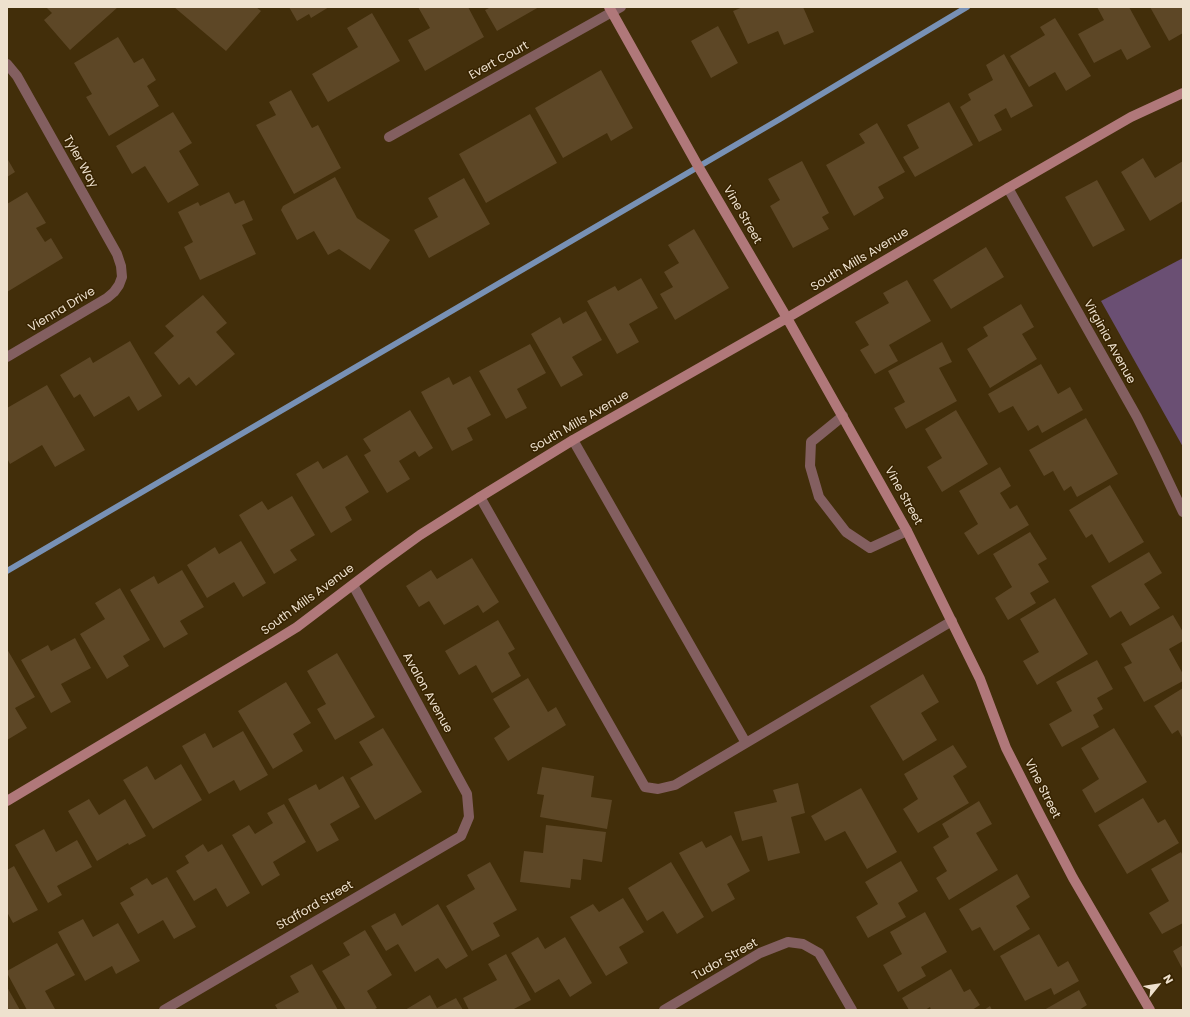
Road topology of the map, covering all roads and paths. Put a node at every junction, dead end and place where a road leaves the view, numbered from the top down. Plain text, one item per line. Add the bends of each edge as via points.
1 (614, 9) edge
2 (7, 64) edge
3 (1183, 93) edge
4 (389, 137) dead end
5 (1008, 188) junction
6 (122, 277) joint
7 (787, 318) junction
8 (7, 357) edge
9 (843, 416) junction
10 (573, 440) junction
11 (480, 497) junction
12 (1183, 512) edge
13 (907, 531) junction
14 (353, 585) junction
15 (952, 621) junction
16 (746, 743) junction
17 (7, 801) edge
18 (469, 817) joint
19 (164, 1010) edge
20 (664, 1010) edge
21 (852, 1010) edge
22 (1150, 1010) edge

1 - 4 street, Evert Court
1 - 7 street, Vine Street via 698,166
2 - 6 street, Tyler Way via 17,76 114,249 121,266
3 - 5 street, South Mills Avenue via 1131,117
5 - 7 street, South Mills Avenue
5 - 12 street, Virginia Avenue via 1136,418
6 - 8 street, Vienna Drive via 119,285 107,298
7 - 9 street, Vine Street
7 - 10 street, South Mills Avenue
9 - 13 street, Vine Street
9 - 13 street via 811,442 810,466 819,497 846,532 870,548
10 - 11 street, South Mills Avenue
10 - 16 street
11 - 14 street, South Mills Avenue via 403,547
11 - 16 street via 645,788 658,790 675,785
13 - 15 street, Vine Street
14 - 17 street, South Mills Avenue via 297,627 258,652
14 - 18 street, Avalon Avenue via 467,794
15 - 16 street
15 - 22 street, Vine Street via 980,679 1006,748 1039,813 1073,878
18 - 19 street, Stafford Street via 460,836
20 - 21 street, Tudor Street via 760,953 788,942 803,944 819,953

